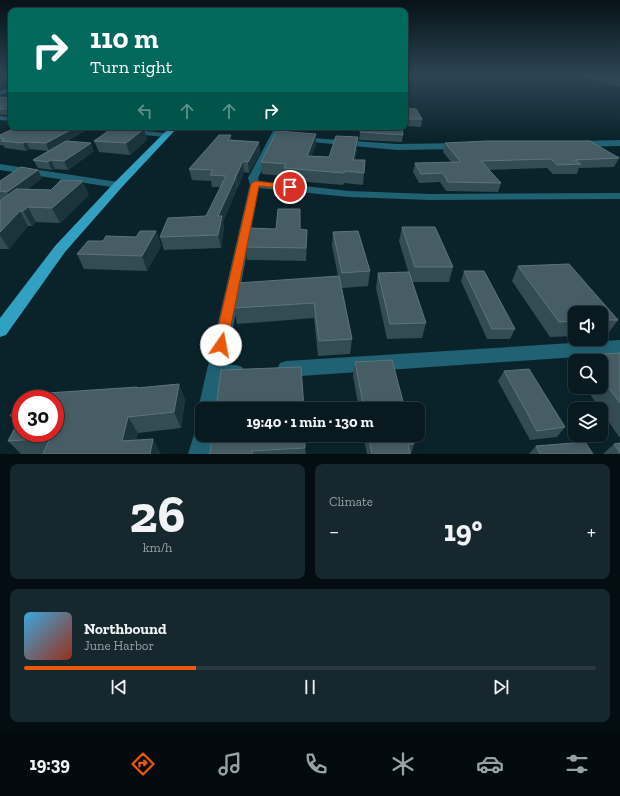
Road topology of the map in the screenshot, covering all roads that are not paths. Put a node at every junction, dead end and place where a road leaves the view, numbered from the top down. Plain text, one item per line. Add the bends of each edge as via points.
1 (148, 130) edge
2 (280, 130) edge
3 (169, 131) edge
4 (281, 138) junction
5 (620, 143) edge
6 (573, 144) edge
7 (472, 146) edge
8 (0, 167) edge
9 (24, 170) junction
10 (12, 179) edge
11 (255, 184) junction
12 (118, 185) junction
13 (620, 196) edge
14 (0, 330) edge
15 (620, 347) edge
16 (214, 374) junction
17 (209, 402) edge
18 (202, 442) edge
19 (199, 454) edge

1 - 3 street
2 - 4 street
3 - 12 main road
4 - 7 street via 396,147
4 - 11 street via 253,178
5 - 6 street
8 - 9 street
9 - 10 street
9 - 12 street
11 - 13 street via 349,194 430,197
11 - 16 street
12 - 14 main road via 60,249
15 - 16 street
16 - 17 street
18 - 19 street

